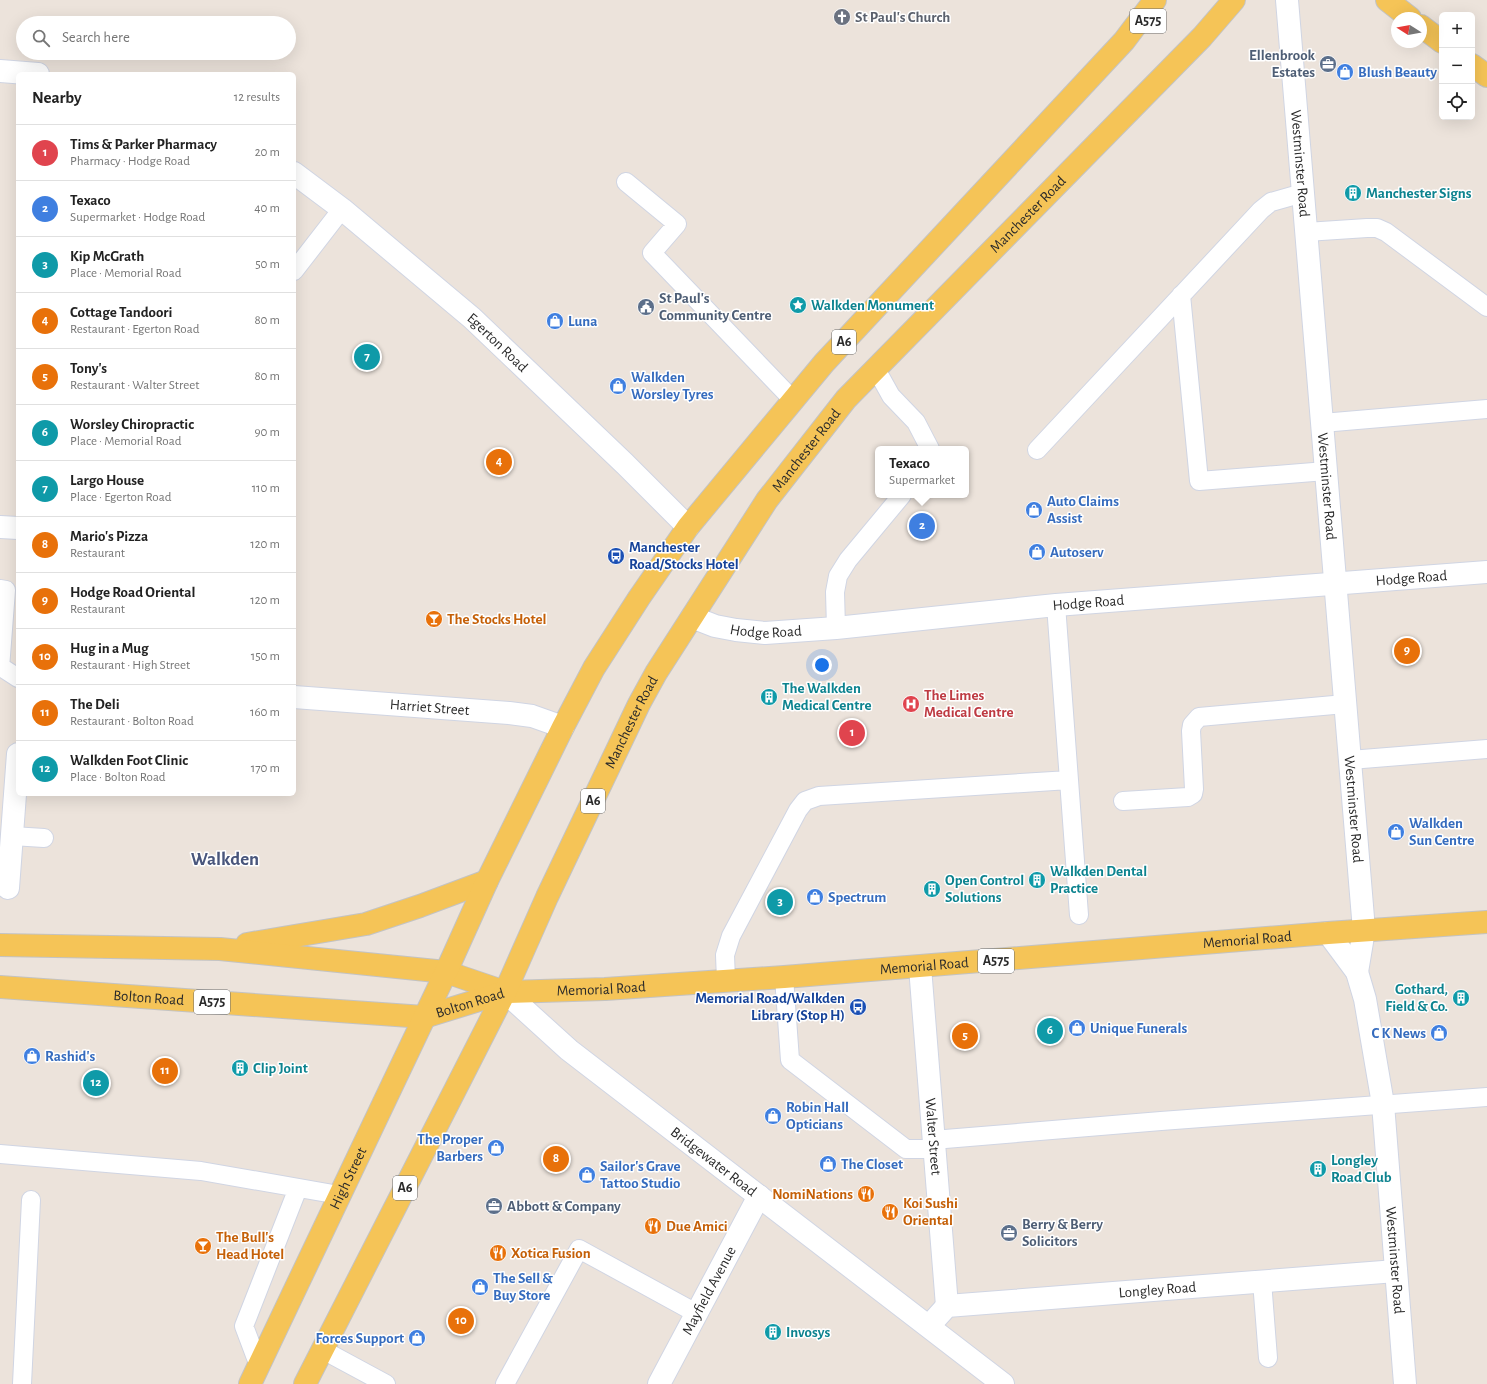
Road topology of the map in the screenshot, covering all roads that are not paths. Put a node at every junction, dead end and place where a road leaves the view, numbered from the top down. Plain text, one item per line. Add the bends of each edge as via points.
1 (1154, 0) edge
2 (1170, 0) edge
3 (1234, 0) edge
4 (1287, 0) edge
5 (1388, 0) edge
6 (1403, 12) edge
7 (1427, 31) edge
8 (1439, 40) edge
9 (1124, 41) junction
10 (1475, 67) edge
11 (0, 71) edge
12 (16, 72) edge
13 (1487, 76) edge
14 (296, 174) edge
15 (626, 182) dead end
16 (1303, 193) junction
17 (342, 209) junction
18 (1306, 232) junction
19 (296, 268) edge
20 (1181, 295) junction
21 (1487, 307) edge
22 (876, 369) junction
23 (793, 400) junction
24 (1487, 409) edge
25 (1322, 424) junction
26 (928, 446) edge
27 (1037, 450) dead end
28 (1326, 471) junction
29 (900, 498) edge
30 (0, 527) edge
31 (688, 527) junction
32 (16, 528) edge
33 (1487, 572) edge
34 (1336, 583) junction
35 (0, 589) edge
36 (1056, 605) junction
37 (692, 617) junction
38 (836, 628) junction
39 (0, 668) edge
40 (16, 677) edge
41 (296, 697) edge
42 (1345, 704) junction
43 (563, 727) junction
44 (1487, 749) edge
45 (1350, 760) junction
46 (1069, 780) junction
47 (16, 781) edge
48 (1123, 801) dead end
49 (12, 836) junction
50 (44, 838) dead end
51 (487, 881) junction
52 (8, 888) dead end
53 (1079, 915) dead end
54 (1487, 922) edge
55 (1364, 930) junction
56 (1328, 933) junction
57 (0, 946) edge
58 (220, 949) junction
59 (920, 967) junction
60 (446, 972) junction
61 (1357, 972) junction
62 (784, 977) junction
63 (726, 980) junction
64 (0, 987) edge
65 (505, 992) junction
66 (424, 1017) junction
67 (1487, 1097) edge
68 (1383, 1104) junction
69 (934, 1145) junction
70 (0, 1154) edge
71 (298, 1188) junction
72 (339, 1195) junction
73 (759, 1196) junction
74 (31, 1200) dead end
75 (1396, 1271) junction
76 (1262, 1281) junction
77 (947, 1306) junction
78 (696, 1313) junction
79 (929, 1326) junction
80 (322, 1350) junction
81 (1268, 1358) dead end
82 (254, 1375) edge
83 (22, 1384) edge
84 (305, 1384) edge
85 (386, 1384) edge
86 (505, 1384) edge
87 (659, 1384) edge
88 (1002, 1384) edge
89 (1405, 1384) edge

1 - 9 main road, A6
2 - 9 main road, A575
3 - 22 main road, Manchester Road / A6 via 1202,37
4 - 16 street, Westminster Road
5 - 6 main road
7 - 8 main road
9 - 23 main road, A6 via 824,363
10 - 13 main road
11 - 12 street
14 - 17 street, Egerton Road
15 - 23 lane via 677,224 652,253
16 - 18 street, Westminster Road
16 - 20 lane via 1271,202 1261,210
17 - 19 lane
17 - 31 street, Egerton Road via 472,318 626,464
18 - 21 lane via 1377,228 1386,232
18 - 25 street, Westminster Road
20 - 27 lane
20 - 28 lane via 1199,481
22 - 26 lane via 891,396 916,422
22 - 37 main road, Manchester Road / A6 via 846,399 767,500
23 - 31 main road, A6
24 - 25 lane
25 - 28 street, Westminster Road
28 - 34 street, Westminster Road
29 - 38 lane via 848,560 838,576 835,592
30 - 32 street
31 - 43 main road, A6 via 594,668
33 - 34 street, Hodge Road
34 - 36 street, Hodge Road
34 - 42 street, Westminster Road
35 - 39 lane via 6,590
36 - 38 street, Hodge Road
36 - 46 lane
37 - 38 street, Hodge Road via 722,627 765,633
37 - 65 main road, Manchester Road / A6 via 639,704
39 - 40 lane
41 - 43 street, Harriet Street via 510,713 532,716
42 - 45 street, Westminster Road
42 - 48 lane via 1199,717 1192,724 1191,731 1193,794 1188,797
43 - 51 main road, A6
44 - 45 lane
45 - 55 street, Westminster Road
46 - 53 lane
46 - 63 lane via 819,796 805,801 731,936 725,955
47 - 49 street
49 - 50 lane
49 - 52 street
51 - 58 main road, A575 via 366,924
51 - 60 main road, A6
54 - 55 main road, Memorial Road / A575
55 - 56 main road, Memorial Road / A575
55 - 61 street, Westminster Road
56 - 59 main road, Memorial Road / A575
56 - 61 street, Westminster Road
57 - 58 main road, Bolton Road / A575
58 - 60 main road, Bolton Road / A575
59 - 62 main road, Memorial Road / A575
59 - 69 street, Walter Street
60 - 65 main road, Bolton Road / A575
60 - 66 main road, High Street / A6
61 - 68 street, Westminster Road via 1365,999
62 - 63 main road, Memorial Road / A575
62 - 69 lane via 790,1060 906,1149
63 - 65 main road, Memorial Road / A575 via 625,988
64 - 66 main road, Bolton Road / A575
65 - 66 main road, Bolton Road / A575
65 - 73 street, Bridgewater Road via 569,1050
65 - 80 main road, A6
66 - 72 main road, High Street / A6
67 - 68 lane
68 - 69 lane via 1161,1121
68 - 75 street, Westminster Road
69 - 77 street, Walter Street
70 - 71 lane via 201,1171
71 - 72 lane
71 - 82 lane via 244,1326
72 - 82 main road, High Street / A6
73 - 78 street, Mayfield Avenue
73 - 79 street, Bridgewater Road
74 - 83 lane
75 - 76 street, Longley Road
75 - 89 street, Westminster Road
76 - 77 street, Longley Road
76 - 81 lane
77 - 79 street
78 - 86 lane via 579,1249
78 - 87 street, Mayfield Avenue
79 - 88 street, Bridgewater Road
80 - 84 main road, A6
80 - 85 lane

